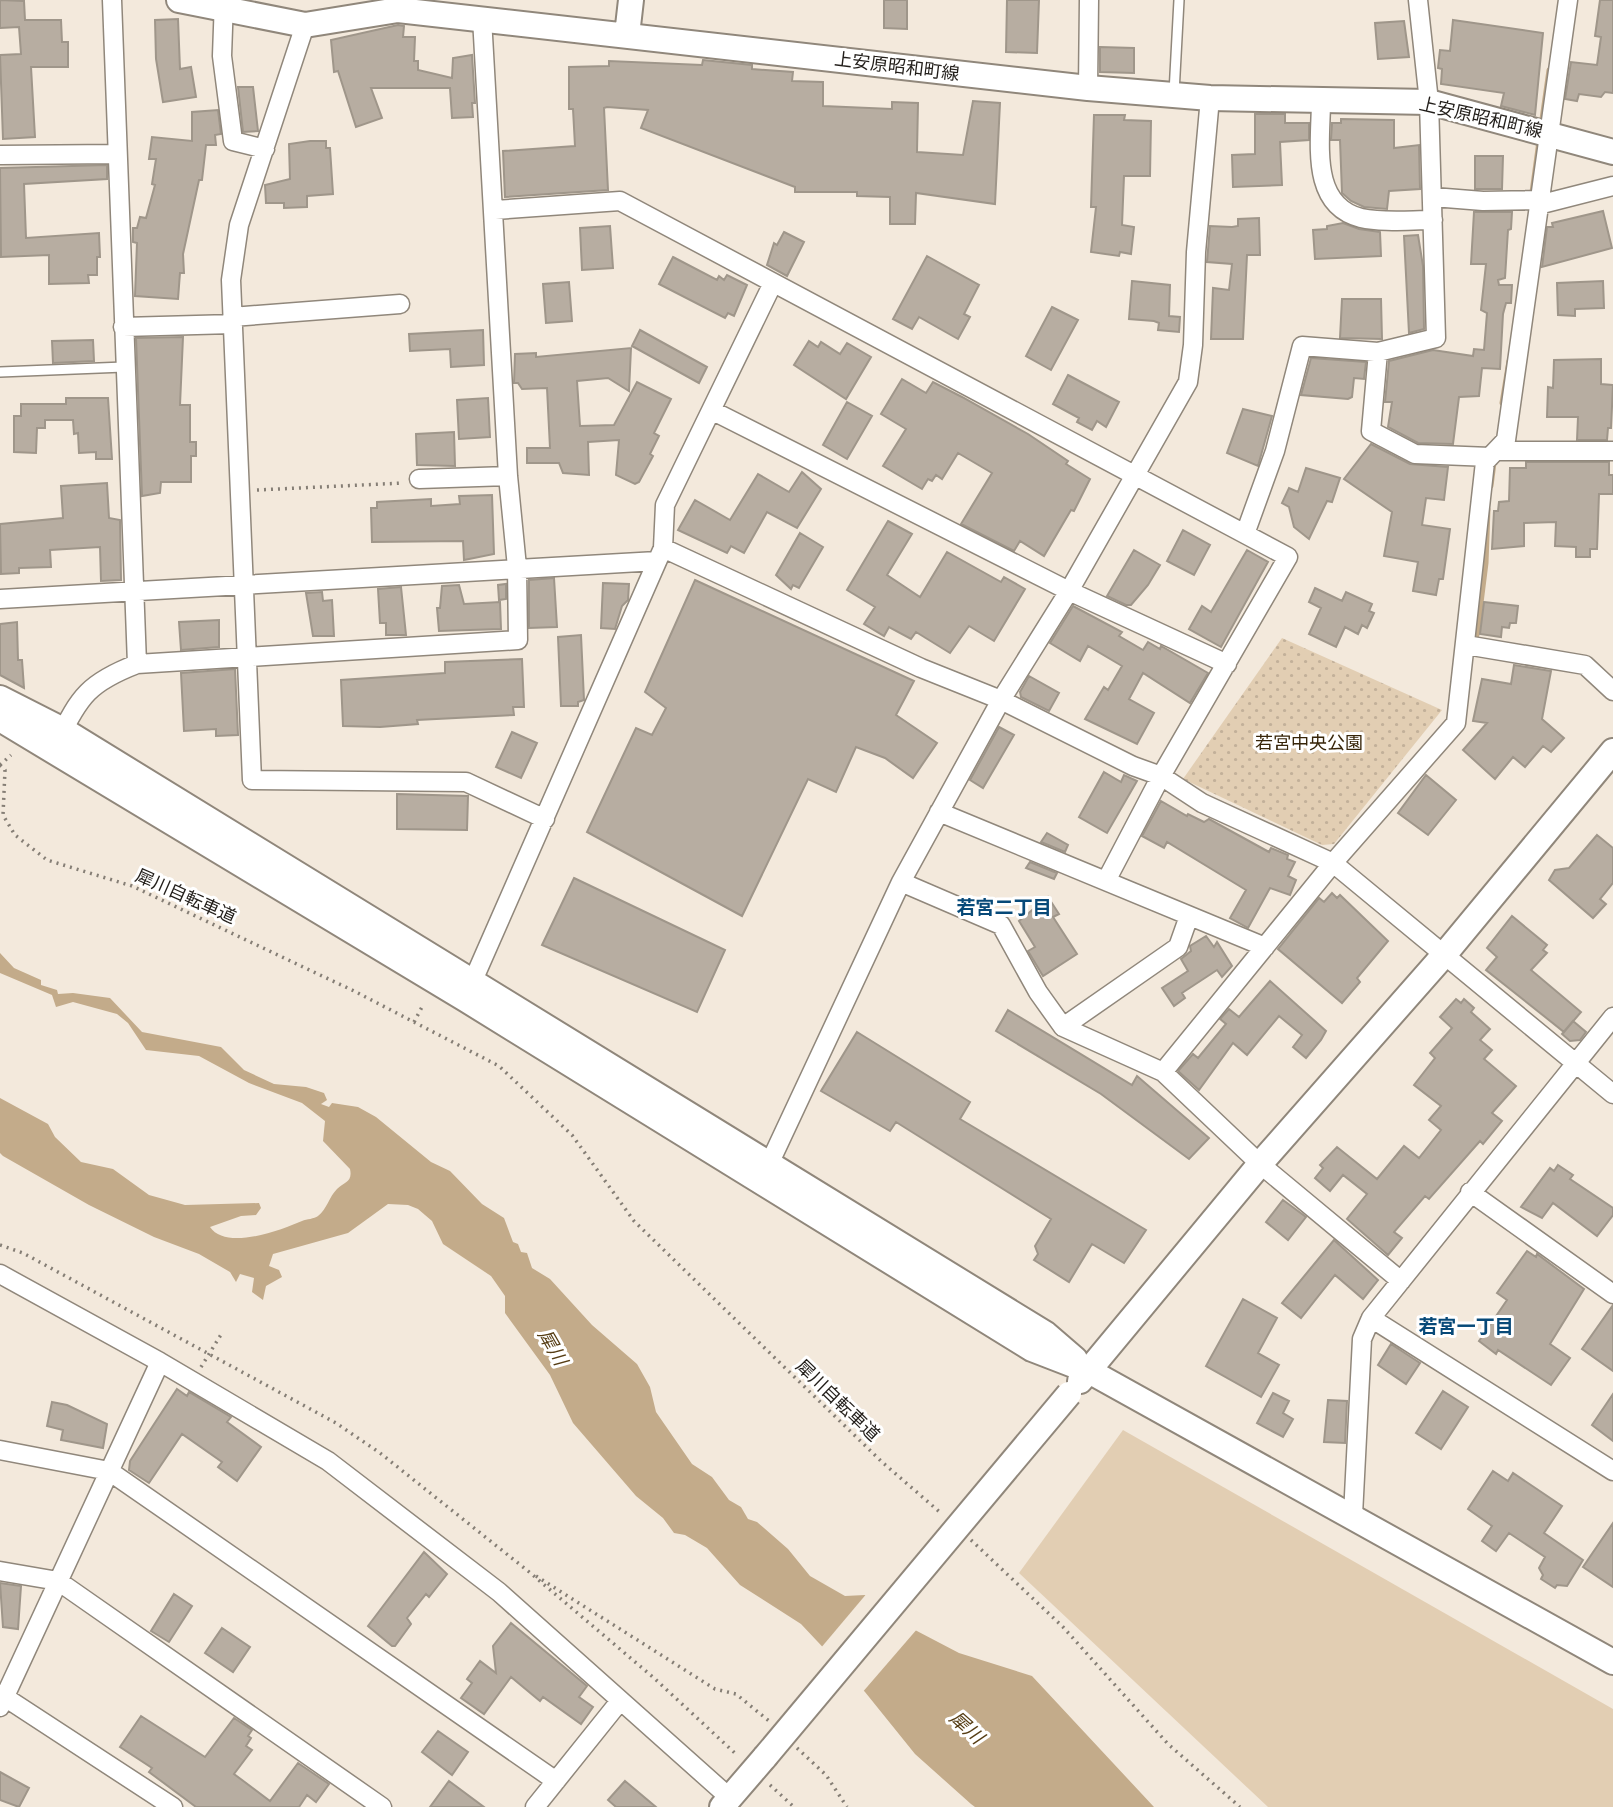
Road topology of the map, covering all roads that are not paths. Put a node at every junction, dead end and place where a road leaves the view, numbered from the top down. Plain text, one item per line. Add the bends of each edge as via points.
1 (112, 0) edge
2 (179, 0) edge
3 (631, 0) edge
4 (1090, 0) edge
5 (1179, 0) edge
6 (1418, 0) edge
7 (1567, 0) edge
8 (224, 4) edge
9 (482, 18) junction
10 (305, 24) junction
11 (628, 35) junction
12 (1087, 88) junction
13 (1174, 95) junction
14 (1210, 98) junction
15 (1321, 100) junction
16 (1429, 102) junction
17 (1547, 132) junction
18 (265, 149) junction
19 (1613, 152) edge
20 (117, 154) junction
21 (0, 155) edge
22 (1613, 186) edge
23 (1433, 197) junction
24 (1538, 203) junction
25 (495, 210) junction
26 (1433, 220) junction
27 (772, 285) junction
28 (400, 304) dead end
29 (232, 321) junction
30 (123, 327) junction
31 (1378, 352) junction
32 (124, 367) junction
33 (0, 372) edge
34 (713, 411) junction
35 (1613, 451) edge
36 (1493, 454) junction
37 (1133, 474) junction
38 (508, 475) junction
39 (419, 480) road end
40 (1245, 534) junction
41 (660, 554) junction
42 (517, 567) junction
43 (242, 585) junction
44 (132, 591) junction
45 (1069, 591) junction
46 (0, 599) edge
47 (1466, 645) junction
48 (245, 656) junction
49 (137, 664) junction
50 (1227, 664) junction
51 (1613, 691) edge
52 (0, 698) edge
53 (1001, 699) junction
54 (0, 719) edge
55 (58, 740) junction
56 (1613, 751) edge
57 (1161, 776) junction
58 (939, 812) junction
59 (545, 819) junction
60 (1333, 863) junction
61 (1106, 881) junction
62 (901, 882) junction
63 (1189, 916) junction
64 (1265, 947) junction
65 (1444, 955) junction
66 (468, 991) junction
67 (1613, 1017) edge
68 (1063, 1027) junction
69 (1575, 1062) junction
70 (1163, 1072) junction
71 (1613, 1094) edge
72 (1260, 1164) junction
73 (766, 1172) junction
74 (1470, 1192) junction
75 (0, 1274) edge
76 (1401, 1281) junction
77 (1613, 1294) edge
78 (1371, 1318) junction
79 (160, 1362) junction
80 (1089, 1371) junction
81 (0, 1450) edge
82 (109, 1471) junction
83 (1613, 1471) edge
84 (1353, 1515) junction
85 (0, 1571) edge
86 (58, 1581) junction
87 (1613, 1662) edge
88 (2, 1699) edge
89 (620, 1701) junction
90 (556, 1781) junction
91 (726, 1802) edge
92 (173, 1807) edge
93 (382, 1807) edge
94 (535, 1807) edge

1 - 20 street
2 - 8 street, 上安原昭和町線
3 - 11 street
4 - 12 street
5 - 13 lane
6 - 16 street
7 - 17 street
8 - 10 street, 上安原昭和町線
8 - 18 street via 222,56 233,141
9 - 10 street, 上安原昭和町線 via 398,10
9 - 11 street, 上安原昭和町線
9 - 25 street
10 - 18 street
11 - 12 street, 上安原昭和町線
12 - 13 street, 上安原昭和町線
13 - 14 street, 上安原昭和町線
14 - 15 street, 上安原昭和町線
14 - 37 street via 1188,382
15 - 16 street, 上安原昭和町線
15 - 26 street via 1322,174 1327,194 1340,209 1362,218
16 - 17 street, 上安原昭和町線
16 - 23 street
17 - 19 street, 上安原昭和町線
17 - 24 street
18 - 29 street via 239,225 231,280
20 - 21 street
20 - 30 street
22 - 24 street
23 - 24 street
23 - 26 street
24 - 36 street via 1506,440
25 - 27 street via 620,201
25 - 38 street
26 - 31 street via 1436,338
27 - 34 street
27 - 37 street
28 - 29 street
29 - 30 street
29 - 43 street
30 - 32 street
31 - 36 street via 1371,431 1415,454
31 - 40 street via 1302,346 1275,451
32 - 33 lane
32 - 44 street
34 - 41 street via 665,505
34 - 45 street
35 - 36 street
36 - 47 street via 1485,462
37 - 40 street
37 - 45 street
38 - 39 street
38 - 42 street
40 - 50 street via 1288,557
41 - 42 street
41 - 53 street
41 - 59 street
42 - 43 street
42 - 48 street via 518,640
43 - 44 street
43 - 48 street
44 - 46 street
44 - 49 street
45 - 50 street
45 - 53 street
47 - 51 street via 1585,665
47 - 60 street via 1456,723
48 - 49 street
48 - 59 street via 252,780 466,782
49 - 55 street via 104,676 74,707
50 - 57 street
52 - 55 street
53 - 57 street
53 - 58 street
54 - 55 street
55 - 66 street
56 - 65 street
57 - 60 street via 1202,803
57 - 61 street
58 - 61 street
58 - 62 street
59 - 66 street
60 - 64 street
60 - 65 street
61 - 63 street
62 - 68 street via 1001,925
62 - 73 street
63 - 64 street
63 - 68 street via 1178,947
64 - 70 street
65 - 69 street
65 - 72 street
66 - 73 street
67 - 69 street
68 - 70 street
69 - 71 street
69 - 74 street
70 - 72 street
72 - 76 street
72 - 80 street
73 - 80 street via 1046,1334
74 - 76 street
74 - 77 street
75 - 79 street
76 - 78 street
78 - 83 street
78 - 84 street via 1362,1339
79 - 82 street
79 - 89 street via 328,1461 499,1592
80 - 84 street
80 - 91 street, bridge
81 - 82 street
82 - 86 street
82 - 90 street
84 - 87 street
85 - 86 street
86 - 88 street
86 - 93 street
88 - 92 street
89 - 90 street
89 - 91 street
90 - 94 street

